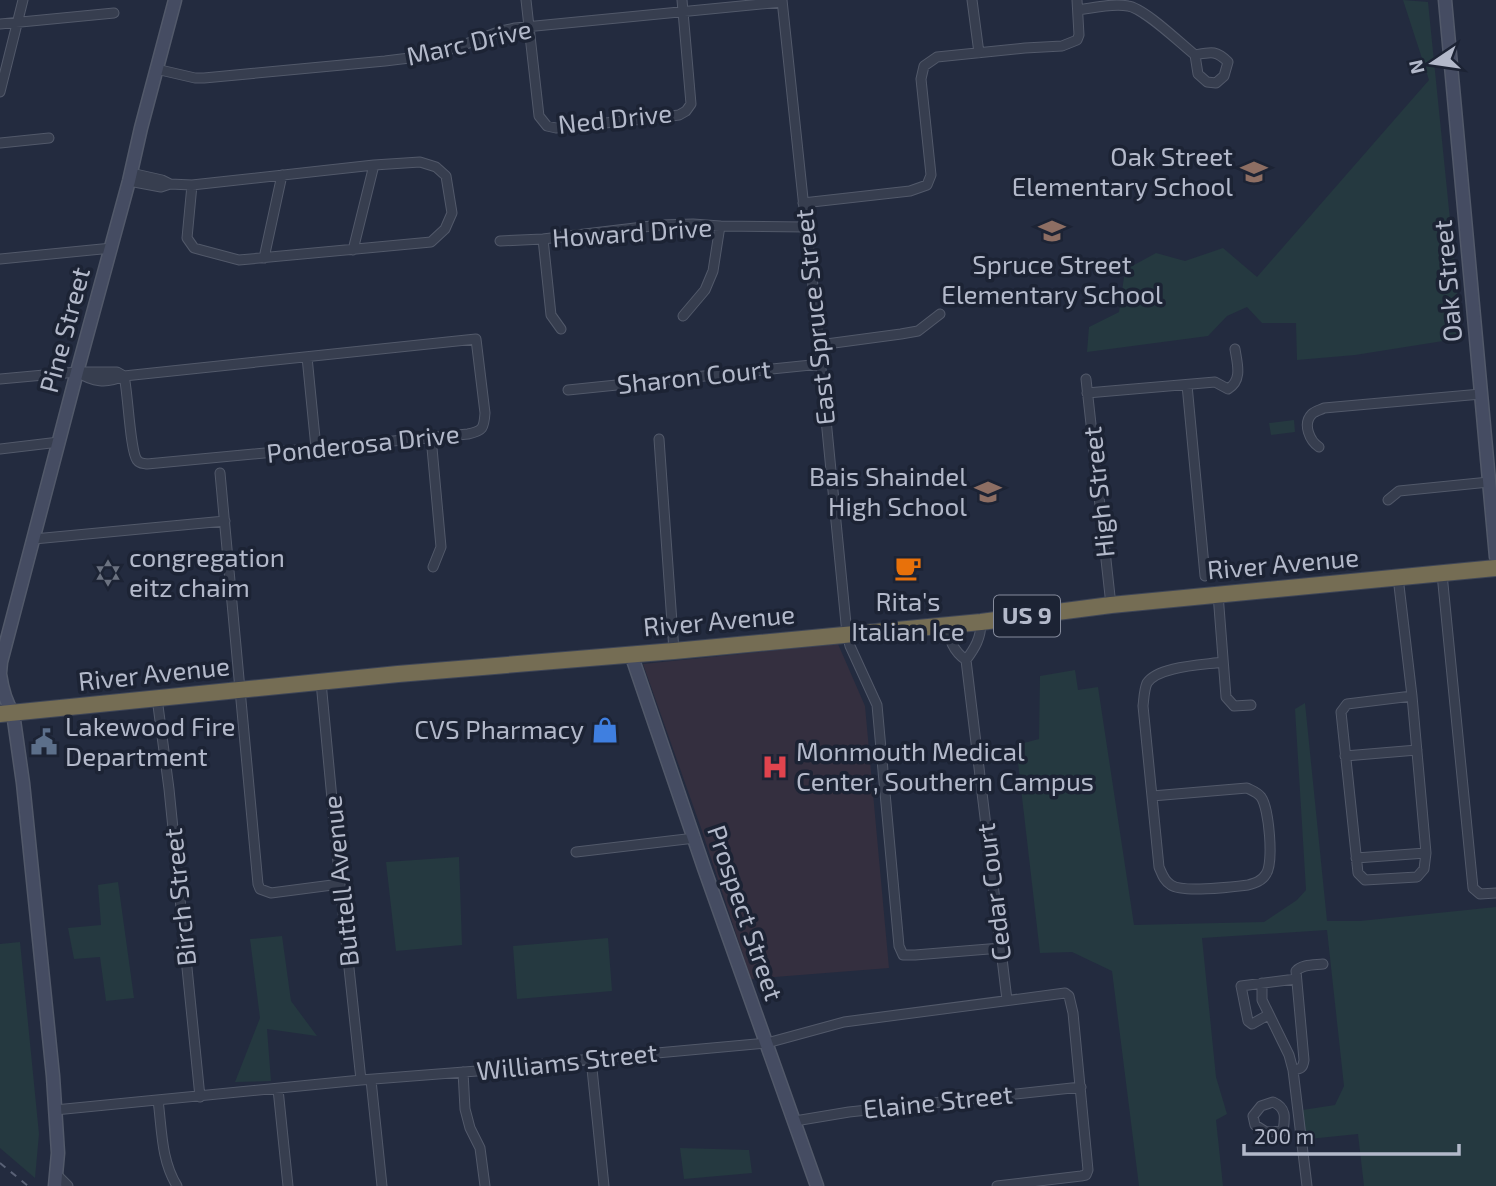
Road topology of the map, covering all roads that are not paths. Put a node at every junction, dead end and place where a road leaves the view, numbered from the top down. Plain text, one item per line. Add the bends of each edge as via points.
1 (23, 0) edge
2 (175, 0) edge
3 (526, 0) edge
4 (681, 0) edge
5 (972, 0) edge
6 (1444, 0) edge
7 (782, 1) edge
8 (1077, 5) edge
9 (682, 12) junction
10 (114, 13) dead end
11 (18, 22) junction
12 (0, 24) edge
13 (529, 26) junction
14 (979, 53) junction
15 (1195, 55) dead end
16 (156, 69) junction
17 (0, 92) edge
18 (49, 138) dead end
19 (0, 143) edge
20 (374, 164) junction
21 (282, 175) junction
22 (130, 177) junction
23 (192, 185) junction
24 (803, 202) junction
25 (720, 226) junction
26 (806, 227) junction
27 (543, 239) junction
28 (500, 241) dead end
29 (111, 248) junction
30 (354, 250) junction
31 (264, 258) junction
32 (0, 259) edge
33 (940, 314) dead end
34 (683, 316) dead end
35 (561, 330) dead end
36 (819, 345) junction
37 (1235, 349) dead end
38 (307, 357) junction
39 (821, 364) junction
40 (77, 372) junction
41 (124, 376) junction
42 (0, 379) edge
43 (1086, 379) dead end
44 (1187, 385) junction
45 (568, 390) dead end
46 (1087, 393) junction
47 (1481, 394) junction
48 (431, 437) junction
49 (659, 439) dead end
50 (59, 442) junction
51 (1319, 447) dead end
52 (316, 448) junction
53 (0, 449) edge
54 (1492, 464) edge
55 (220, 473) dead end
56 (1489, 482) junction
57 (1388, 500) dead end
58 (225, 520) junction
59 (34, 538) junction
60 (1496, 557) edge
61 (433, 567) dead end
62 (1496, 568) edge
63 (1441, 573) junction
64 (1205, 576) dead end
65 (1398, 578) junction
66 (1218, 594) junction
67 (1111, 605) junction
68 (981, 622) junction
69 (947, 624) junction
70 (848, 634) junction
71 (674, 651) junction
72 (631, 654) junction
73 (965, 660) junction
74 (1223, 662) junction
75 (0, 674) edge
76 (321, 682) junction
77 (240, 690) junction
78 (1412, 696) junction
79 (157, 698) junction
80 (1251, 705) dead end
81 (7, 713) edge
82 (1417, 750) junction
83 (1345, 756) junction
84 (1152, 796) junction
85 (695, 838) junction
86 (576, 852) dead end
87 (1426, 853) junction
88 (1356, 858) junction
89 (340, 884) junction
90 (1496, 893) edge
91 (1001, 948) junction
92 (1323, 964) dead end
93 (1296, 979) junction
94 (1262, 983) junction
95 (1007, 1000) junction
96 (1268, 1015) junction
97 (767, 1043) junction
98 (591, 1059) junction
99 (1293, 1070) junction
100 (463, 1072) junction
101 (366, 1080) junction
102 (1081, 1087) junction
103 (278, 1088) junction
104 (200, 1097) junction
105 (158, 1100) junction
106 (55, 1110) junction
107 (795, 1121) junction
108 (1301, 1130) junction
109 (1283, 1131) dead end
110 (55, 1180) edge
111 (68, 1186) edge
112 (177, 1186) edge
113 (288, 1186) edge
114 (383, 1186) edge
115 (485, 1186) edge
116 (604, 1186) edge
117 (817, 1186) edge
118 (997, 1186) edge
119 (1307, 1186) edge

1 - 11 street
2 - 16 street, Pine Street
3 - 13 street, Ned Drive
4 - 9 street, Ned Drive
5 - 14 street
6 - 47 street, Oak Street
7 - 9 street, Marc Drive
7 - 24 street, East Spruce Street
8 - 14 street via 1079,35 1072,43
8 - 15 street via 1136,9
9 - 13 street, Marc Drive
9 - 13 street, Ned Drive via 691,104 686,111 570,127 547,126 539,116
10 - 11 street
11 - 12 street
11 - 17 street
13 - 16 street, Marc Drive via 439,53 385,61 204,78
14 - 24 street via 937,57 924,66 921,79 931,175 927,184 910,191
16 - 22 street, Pine Street
18 - 19 street
20 - 21 street
20 - 30 street
20 - 30 street via 420,162 436,167 446,176 452,213 446,229 431,242
21 - 23 street
21 - 31 street
22 - 23 street via 161,187
22 - 29 street, Pine Street
23 - 31 street via 187,238 194,248 239,261
24 - 26 street, East Spruce Street
25 - 26 street, Howard Drive
25 - 27 street, Howard Drive via 660,225
25 - 34 street via 713,271 705,290
26 - 36 street, East Spruce Street
27 - 28 street, Howard Drive
27 - 35 street via 551,315
29 - 32 street
29 - 40 street, Pine Street
30 - 31 street
33 - 36 street via 918,331
36 - 39 street, East Spruce Street
37 - 44 street via 1238,380 1234,385 1228,389 1215,382
38 - 41 street, Ponderosa Drive
38 - 48 street, Ponderosa Drive via 476,339 485,423 477,432
38 - 52 street
39 - 45 street, Sharon Court
39 - 70 street, East Spruce Street
40 - 41 street, Ponderosa Drive
40 - 42 street, Ponderosa Drive
40 - 50 street, Pine Street
41 - 52 street, Ponderosa Drive via 133,447 140,463
43 - 46 street, High Street
44 - 46 street
44 - 64 street
46 - 67 street, High Street
47 - 51 street via 1324,408 1312,414 1308,423 1309,436
47 - 54 street, Oak Street
48 - 52 street, Ponderosa Drive
48 - 61 street via 441,547
49 - 71 street
50 - 53 street
50 - 59 street, Pine Street
54 - 56 street, Oak Street
55 - 58 street
56 - 57 street via 1399,491
56 - 60 street, Oak Street
58 - 59 street
58 - 77 street
59 - 75 street, Pine Street
62 - 63 highway, River Avenue / US 9
63 - 65 highway, River Avenue / US 9
63 - 90 street via 1473,888 1480,894
65 - 66 highway, River Avenue / US 9
65 - 78 street
66 - 67 highway, River Avenue / US 9
66 - 74 street
67 - 68 highway, River Avenue / US 9
68 - 69 highway, River Avenue / US 9
68 - 73 street via 980,638
69 - 70 highway, River Avenue / US 9
69 - 73 street, Cedar Court via 950,640
70 - 71 highway, River Avenue / US 9
70 - 91 street, East Spruce Street via 877,705 900,951 915,955
71 - 72 highway, River Avenue / US 9
72 - 76 highway, River Avenue / US 9
72 - 85 street, Prospect Street
73 - 91 street, Cedar Court
74 - 80 street via 1226,697 1234,706
74 - 84 street via 1168,670 1147,684 1143,706
75 - 81 street, Pine Street
76 - 77 highway, River Avenue / US 9
76 - 89 street, Buttell Avenue
77 - 79 highway, River Avenue / US 9
77 - 89 street via 260,889 271,893
78 - 82 street
78 - 83 street via 1347,704 1341,712
79 - 81 highway, River Avenue / US 9
79 - 104 street, Birch Street
81 - 106 street, Pine Street via 23,783
82 - 83 street
82 - 87 street
83 - 88 street
84 - 84 street via 1159,867 1172,887 1248,886 1264,878 1270,856 1267,813 1256,792 1247,788
85 - 86 street
85 - 97 street, Prospect Street
87 - 88 street
87 - 88 street via 1424,869 1417,877 1365,880 1358,873
89 - 101 street, Buttell Avenue
91 - 95 street, Cedar Court
92 - 93 street via 1298,968
93 - 94 street
93 - 99 street via 1304,1060 1303,1066
94 - 96 street
94 - 96 street via 1241,986 1248,1021 1252,1024
95 - 97 street, Williams Street via 844,1022
95 - 102 street, Williams Street via 1069,996
96 - 99 street
97 - 98 street, Williams Street
97 - 107 street, Prospect Street
98 - 100 street, Williams Street
98 - 116 street
99 - 108 street
100 - 101 street, Williams Street
100 - 115 street via 465,1109 480,1148
101 - 103 street, Williams Street
101 - 114 street, Buttell Avenue
102 - 107 street, Elaine Street
102 - 118 street via 1086,1175
103 - 104 street, Williams Street
103 - 113 street
104 - 105 street, Williams Street
105 - 106 street, Williams Street
105 - 112 street via 165,1158
106 - 110 street, Pine Street
107 - 117 street, Prospect Street
108 - 109 street
108 - 119 street
110 - 111 street

